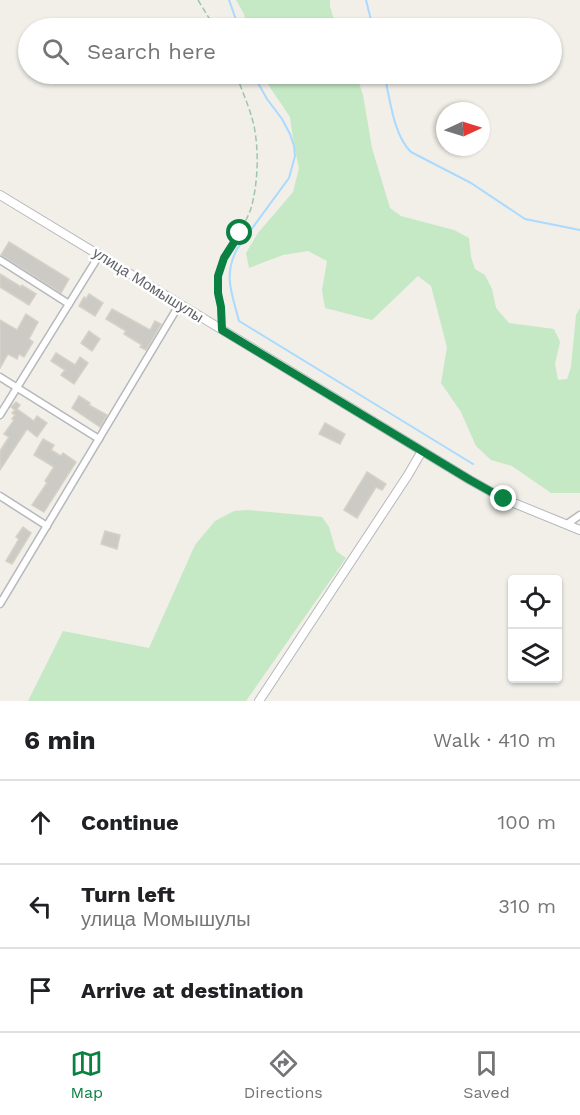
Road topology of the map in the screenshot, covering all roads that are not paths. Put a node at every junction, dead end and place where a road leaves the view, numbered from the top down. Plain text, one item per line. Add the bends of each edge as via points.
1 (0, 195) edge
2 (100, 254) junction
3 (0, 260) edge
4 (69, 304) junction
5 (179, 304) junction
6 (0, 377) edge
7 (18, 388) junction
8 (0, 415) edge
9 (99, 440) junction
10 (422, 451) junction
11 (0, 496) edge
12 (580, 515) edge
13 (567, 524) junction
14 (47, 526) junction
15 (580, 530) edge
16 (0, 604) edge
17 (260, 701) edge

1 - 2 street, улица Момышулы
2 - 4 street
2 - 5 street, улица Момышулы
3 - 4 street
4 - 7 street
5 - 9 street
5 - 10 street, улица Момышулы
6 - 7 street
7 - 8 street
7 - 9 street
9 - 14 street
10 - 13 street, улица Момышулы via 504,499
10 - 17 street
11 - 14 street
12 - 13 street
13 - 15 street, улица Момышулы
14 - 16 street

